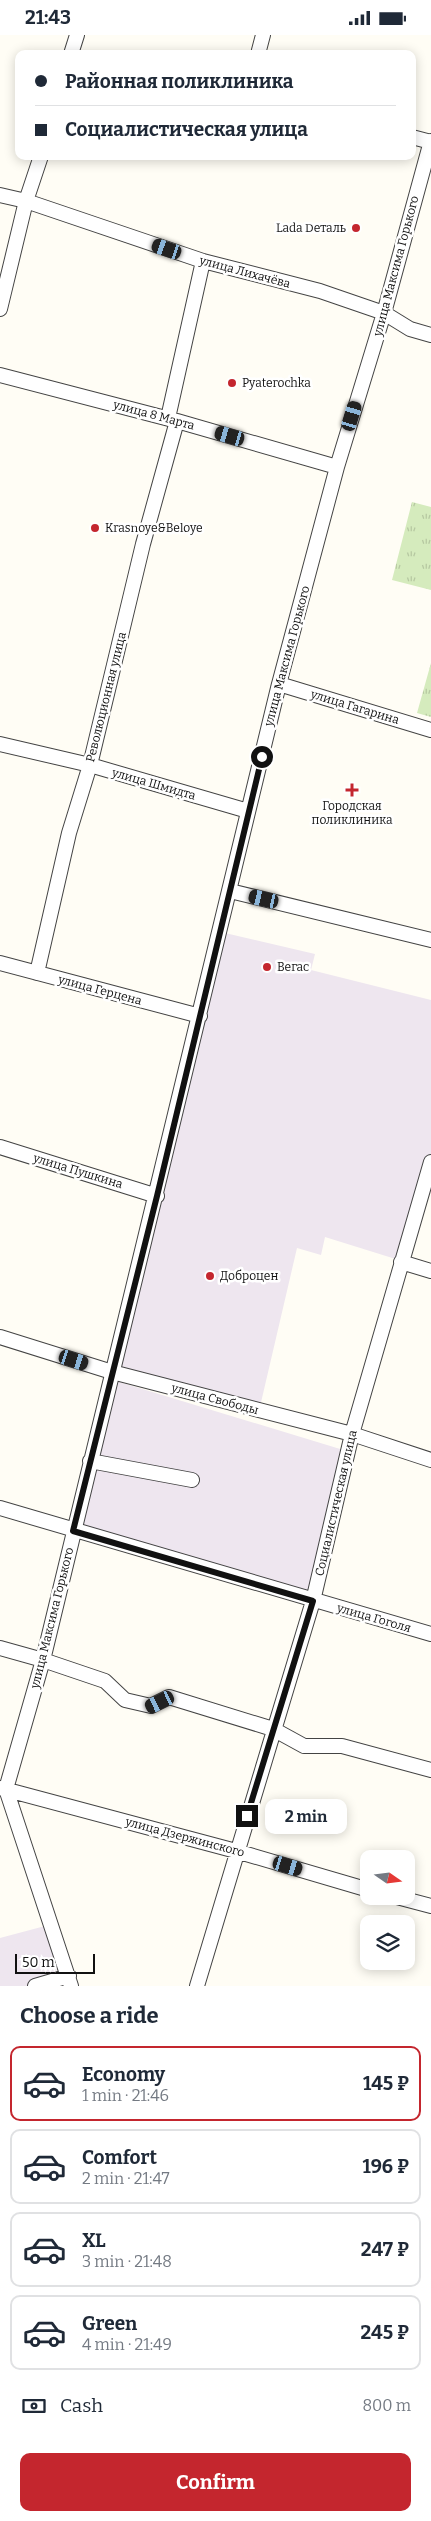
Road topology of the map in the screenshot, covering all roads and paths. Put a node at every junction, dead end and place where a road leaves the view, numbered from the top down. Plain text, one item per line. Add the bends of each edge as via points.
1 (77, 35) edge
2 (263, 35) edge
3 (72, 50) edge
4 (259, 50) edge
5 (416, 138) edge
6 (431, 141) edge
7 (40, 160) edge
8 (0, 195) edge
9 (26, 201) junction
10 (203, 261) junction
11 (0, 309) edge
12 (384, 313) junction
13 (431, 335) edge
14 (0, 375) edge
15 (172, 420) junction
16 (337, 467) junction
17 (279, 684) junction
18 (431, 730) edge
19 (0, 744) edge
20 (90, 765) junction
21 (248, 811) junction
22 (230, 891) junction
23 (431, 939) edge
24 (0, 963) edge
25 (37, 973) junction
26 (200, 1016) junction
27 (0, 1147) edge
28 (431, 1162) edge
29 (157, 1196) junction
30 (401, 1262) junction
31 (431, 1271) edge
32 (0, 1337) edge
33 (112, 1372) junction
34 (352, 1434) junction
35 (431, 1460) edge
36 (90, 1461) junction
37 (192, 1480) dead end
38 (0, 1508) edge
39 (73, 1531) junction
40 (313, 1601) junction
41 (431, 1634) edge
42 (0, 1648) edge
43 (43, 1659) junction
44 (273, 1729) junction
45 (431, 1770) edge
46 (2, 1789) edge
47 (236, 1851) junction
48 (360, 1887) edge
49 (415, 1902) edge
50 (431, 1906) edge
51 (70, 1981) edge
52 (35, 1986) edge
53 (196, 1986) edge

1 - 3 street
2 - 4 street
5 - 6 street
6 - 12 street, улица Максима Горького
7 - 9 street
8 - 9 street, улица Лихачёва
9 - 10 street, улица Лихачёва
9 - 11 street
10 - 12 street, улица Лихачёва via 320,291
10 - 15 street, Революционная улица
12 - 13 street, улица Лихачёва via 410,329
12 - 16 street, улица Максима Горького
14 - 15 street, улица 8 Марта
15 - 16 street, улица 8 Марта
15 - 20 street, Революционная улица
16 - 17 street, улица Максима Горького
17 - 18 street, улица Гагарина
17 - 21 street, улица Максима Горького
19 - 20 street, улица Шмидта
20 - 21 street, улица Шмидта
20 - 25 street, Революционная улица via 69,833
21 - 22 street, улица Максима Горького
22 - 23 street
22 - 26 street, улица Максима Горького
24 - 25 street, улица Герцена
25 - 26 street, улица Герцена
26 - 29 street, улица Максима Горького
27 - 29 street, улица Пушкина
28 - 30 street, Социалистическая улица
29 - 33 street, улица Максима Горького
30 - 31 street
30 - 34 street, Социалистическая улица
32 - 33 street, улица Свободы
33 - 34 street, улица Свободы
33 - 36 street, улица Максима Горького
34 - 35 street, улица Свободы
34 - 40 street, Социалистическая улица
36 - 37 street
36 - 39 street, улица Максима Горького
38 - 39 street, улица Гоголя
39 - 40 street, улица Гоголя
39 - 43 street, улица Максима Горького
40 - 41 street, улица Гоголя
40 - 44 street, Социалистическая улица
42 - 43 street
43 - 44 street via 105,1681 125,1700 151,1706 170,1697
43 - 46 street, улица Максима Горького
44 - 45 street via 304,1746 342,1746
44 - 47 street, Социалистическая улица
46 - 47 street, улица Дзержинского
46 - 51 street
47 - 48 street, улица Дзержинского
47 - 53 street, Социалистическая улица
49 - 50 street
51 - 52 street

